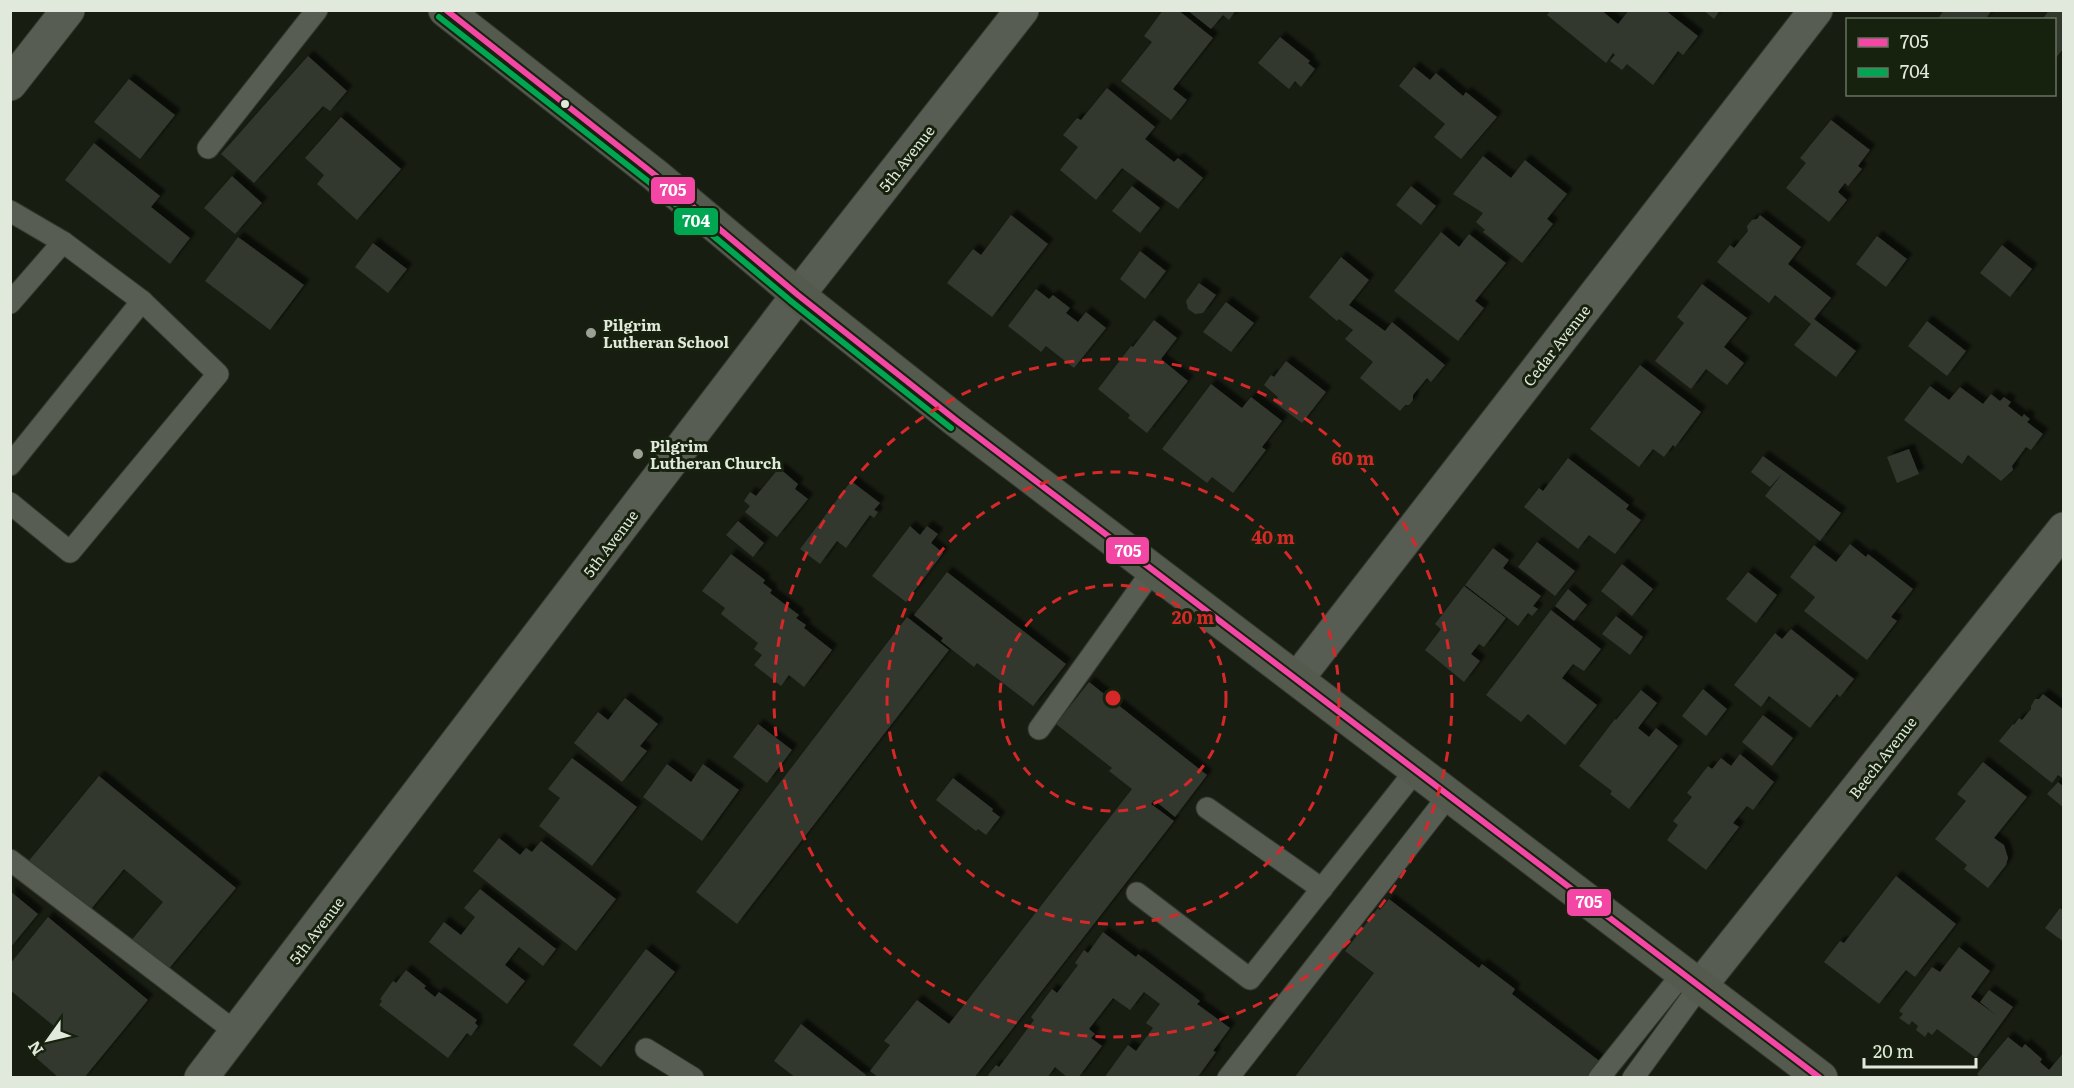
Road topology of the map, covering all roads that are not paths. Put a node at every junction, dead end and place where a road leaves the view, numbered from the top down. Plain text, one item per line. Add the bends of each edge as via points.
1 (68, 10) edge
2 (317, 10) edge
3 (445, 10) edge
4 (1816, 10) edge
5 (1017, 12) edge
6 (10, 84) edge
7 (208, 148) dead end
8 (10, 211) edge
9 (63, 242) junction
10 (798, 295) junction
11 (142, 301) junction
12 (10, 303) edge
13 (10, 465) edge
14 (10, 503) edge
15 (2064, 529) edge
16 (1153, 570) junction
17 (1297, 679) junction
18 (1039, 729) dead end
19 (1416, 770) junction
20 (1449, 795) junction
21 (1207, 808) dead end
22 (10, 860) edge
23 (1322, 889) junction
24 (1137, 893) dead end
25 (1691, 980) junction
26 (237, 1033) junction
27 (646, 1049) dead end
28 (201, 1077) edge
29 (693, 1077) edge
30 (1228, 1077) edge
31 (1599, 1077) edge
32 (1633, 1077) edge
33 (1821, 1077) edge

1 - 6 street
2 - 7 lane
3 - 10 main road via 655,175
4 - 17 street, Cedar Avenue
5 - 10 street, 5th Avenue
8 - 9 lane
9 - 11 lane
9 - 12 lane
10 - 16 main road
10 - 26 street, 5th Avenue
11 - 13 lane
11 - 14 lane via 218,374 70,552
15 - 25 street, Beech Avenue
16 - 17 main road
16 - 18 lane
17 - 19 main road
19 - 20 main road
19 - 23 lane
20 - 25 main road
20 - 30 lane
21 - 23 lane
22 - 26 lane
23 - 24 lane via 1250,979
25 - 31 lane
25 - 32 lane
25 - 33 main road
26 - 28 street, 5th Avenue
27 - 29 lane

